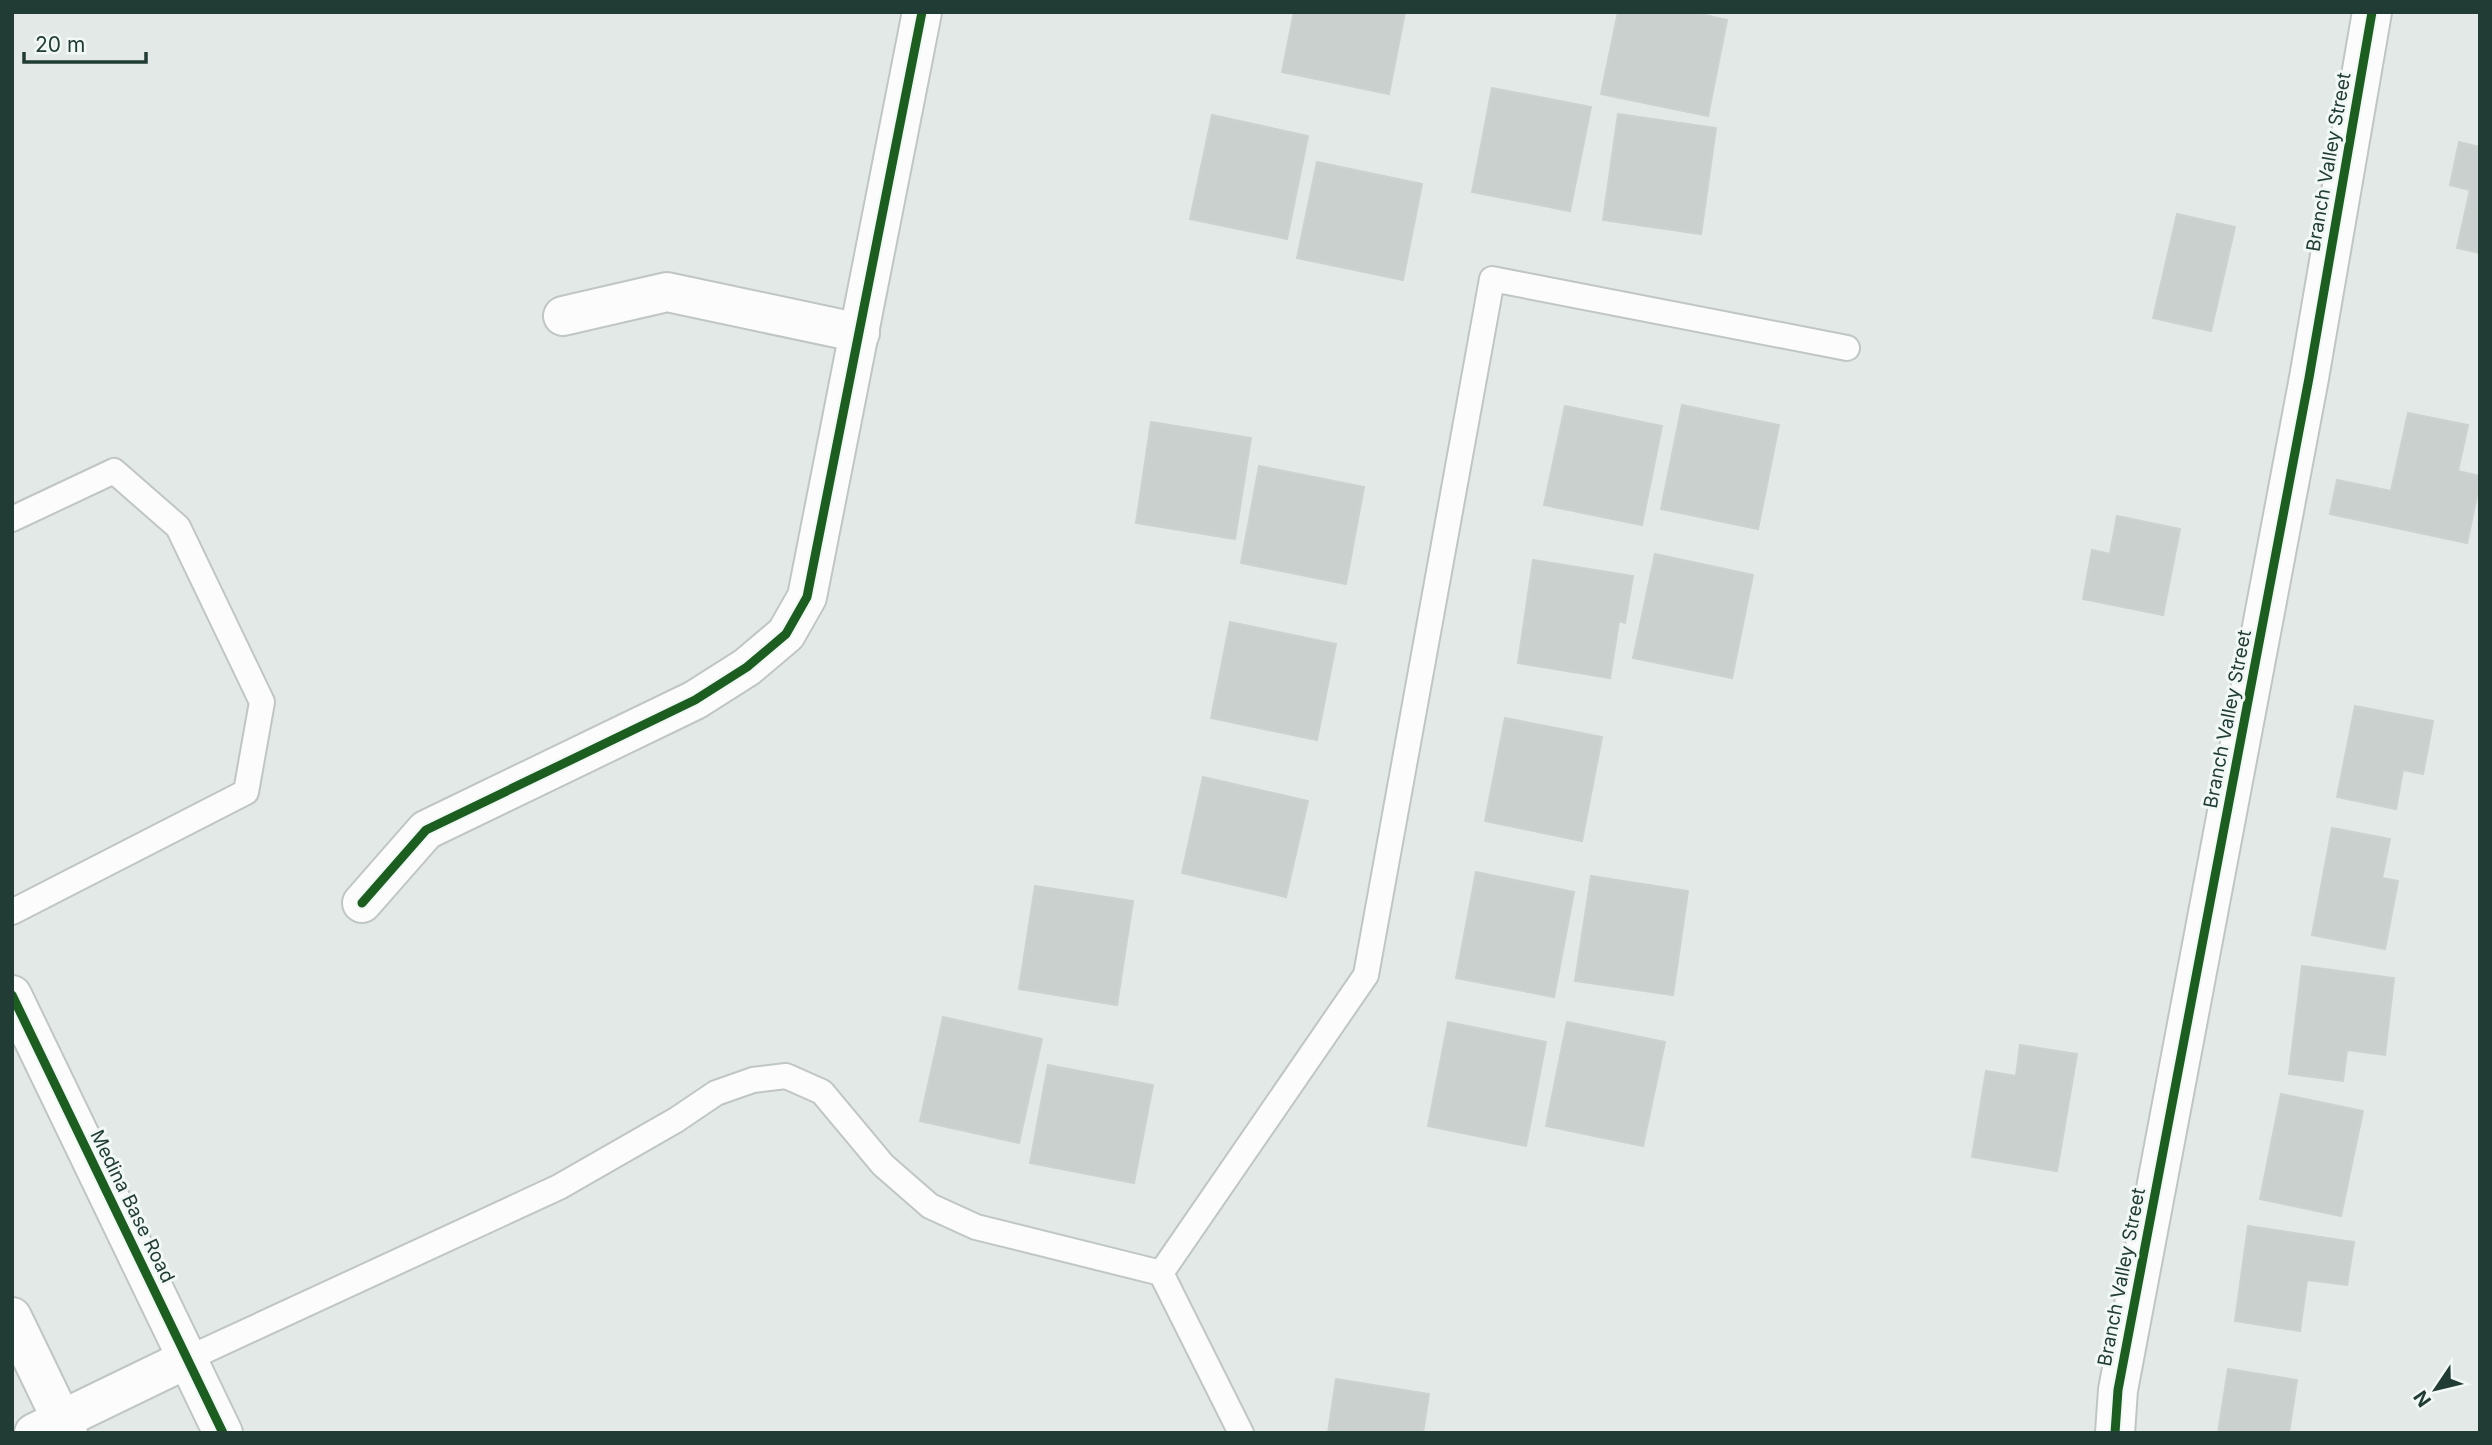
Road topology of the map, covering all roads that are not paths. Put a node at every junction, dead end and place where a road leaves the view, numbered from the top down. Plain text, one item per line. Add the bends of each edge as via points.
1 (922, 12) edge
2 (2372, 12) edge
3 (563, 316) dead end
4 (860, 332) junction
5 (1847, 348) dead end
6 (12, 519) edge
7 (362, 903) dead end
8 (12, 912) edge
9 (12, 995) edge
10 (1161, 1273) junction
11 (12, 1317) edge
12 (187, 1359) junction
13 (54, 1428) edge
14 (223, 1433) edge
15 (1241, 1433) edge
16 (2115, 1433) edge

1 - 4 street
2 - 16 street, Branch Valley Street via 2306,392 2120,1377
3 - 4 street via 667,292
4 - 7 street via 807,597 786,634 747,667 695,700 426,830
5 - 10 lane via 1492,279 1366,975
6 - 8 lane via 114,471 178,527 262,702 246,792
9 - 12 street, Medina Base Road
10 - 12 lane via 976,1227 930,1206 883,1165 822,1092 786,1076 753,1080 716,1093 559,1187
10 - 15 lane
11 - 13 street
12 - 13 street
12 - 14 street, Medina Base Road

